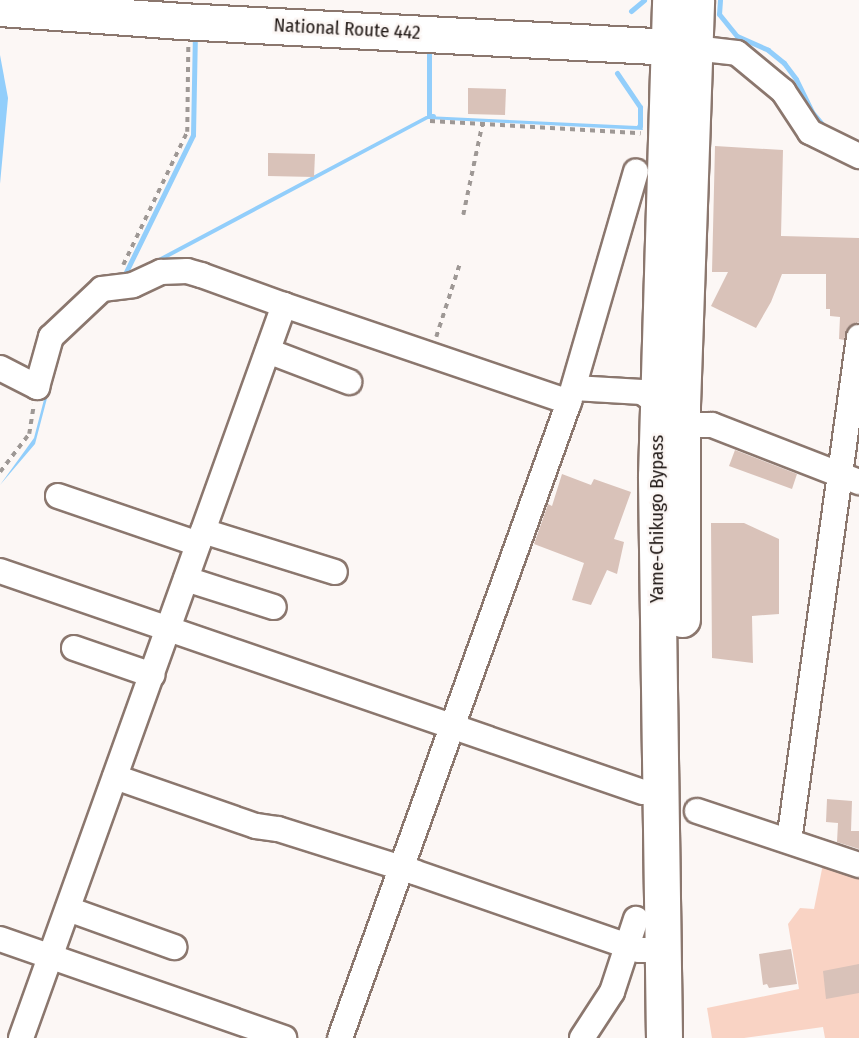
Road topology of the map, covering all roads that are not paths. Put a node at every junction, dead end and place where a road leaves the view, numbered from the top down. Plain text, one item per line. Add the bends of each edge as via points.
1 (670, 0) edge
2 (696, 0) edge
3 (0, 8) edge
4 (682, 47) junction
5 (859, 156) edge
6 (636, 172) dead end
7 (284, 305) junction
8 (859, 338) edge
9 (268, 351) junction
10 (0, 368) edge
11 (349, 382) dead end
12 (571, 395) junction
13 (673, 411) junction
14 (849, 478) edge
15 (58, 496) dead end
16 (201, 538) junction
17 (0, 572) edge
18 (335, 572) dead end
19 (187, 579) junction
20 (274, 607) dead end
21 (168, 630) junction
22 (74, 648) dead end
23 (152, 676) junction
24 (452, 727) junction
25 (115, 777) junction
26 (643, 792) dead end
27 (697, 811) dead end
28 (789, 841) junction
29 (859, 865) edge
30 (400, 869) junction
31 (68, 909) junction
32 (636, 919) dead end
33 (0, 939) edge
34 (626, 946) junction
35 (174, 947) dead end
36 (663, 950) junction
37 (51, 958) junction
38 (21, 1038) edge
39 (284, 1038) edge
40 (340, 1038) edge
41 (582, 1038) edge
42 (664, 1038) edge
43 (683, 1038) edge

1 - 4 highway, Yame-Chikugo Bypass
2 - 4 highway, Yame-Chikugo Bypass
3 - 4 highway, National Route 442
4 - 5 street via 737,53 783,91 810,132
4 - 13 highway, Yame-Chikugo Bypass
6 - 12 street
7 - 9 street
7 - 10 street via 187,271 162,272 133,285 102,289 51,337 37,387
7 - 12 street via 430,355
8 - 14 street
9 - 11 street
9 - 16 street
12 - 13 street via 642,392
12 - 24 street
13 - 14 street
13 - 36 highway, Yame-Chikugo Bypass
13 - 43 highway, Yame-Chikugo Bypass
14 - 28 street
15 - 16 street
16 - 18 street
16 - 19 street
17 - 21 street
19 - 20 street
19 - 21 street
21 - 23 street
21 - 24 street
22 - 23 street
23 - 25 street
24 - 26 street
24 - 30 street
25 - 30 street
25 - 31 street
27 - 28 street
28 - 29 street
30 - 34 street
30 - 40 street
31 - 35 street
31 - 37 street
32 - 34 street
33 - 37 street
34 - 36 street
34 - 41 street via 612,992
36 - 42 highway, Yame-Chikugo Bypass
37 - 38 street
37 - 39 street

